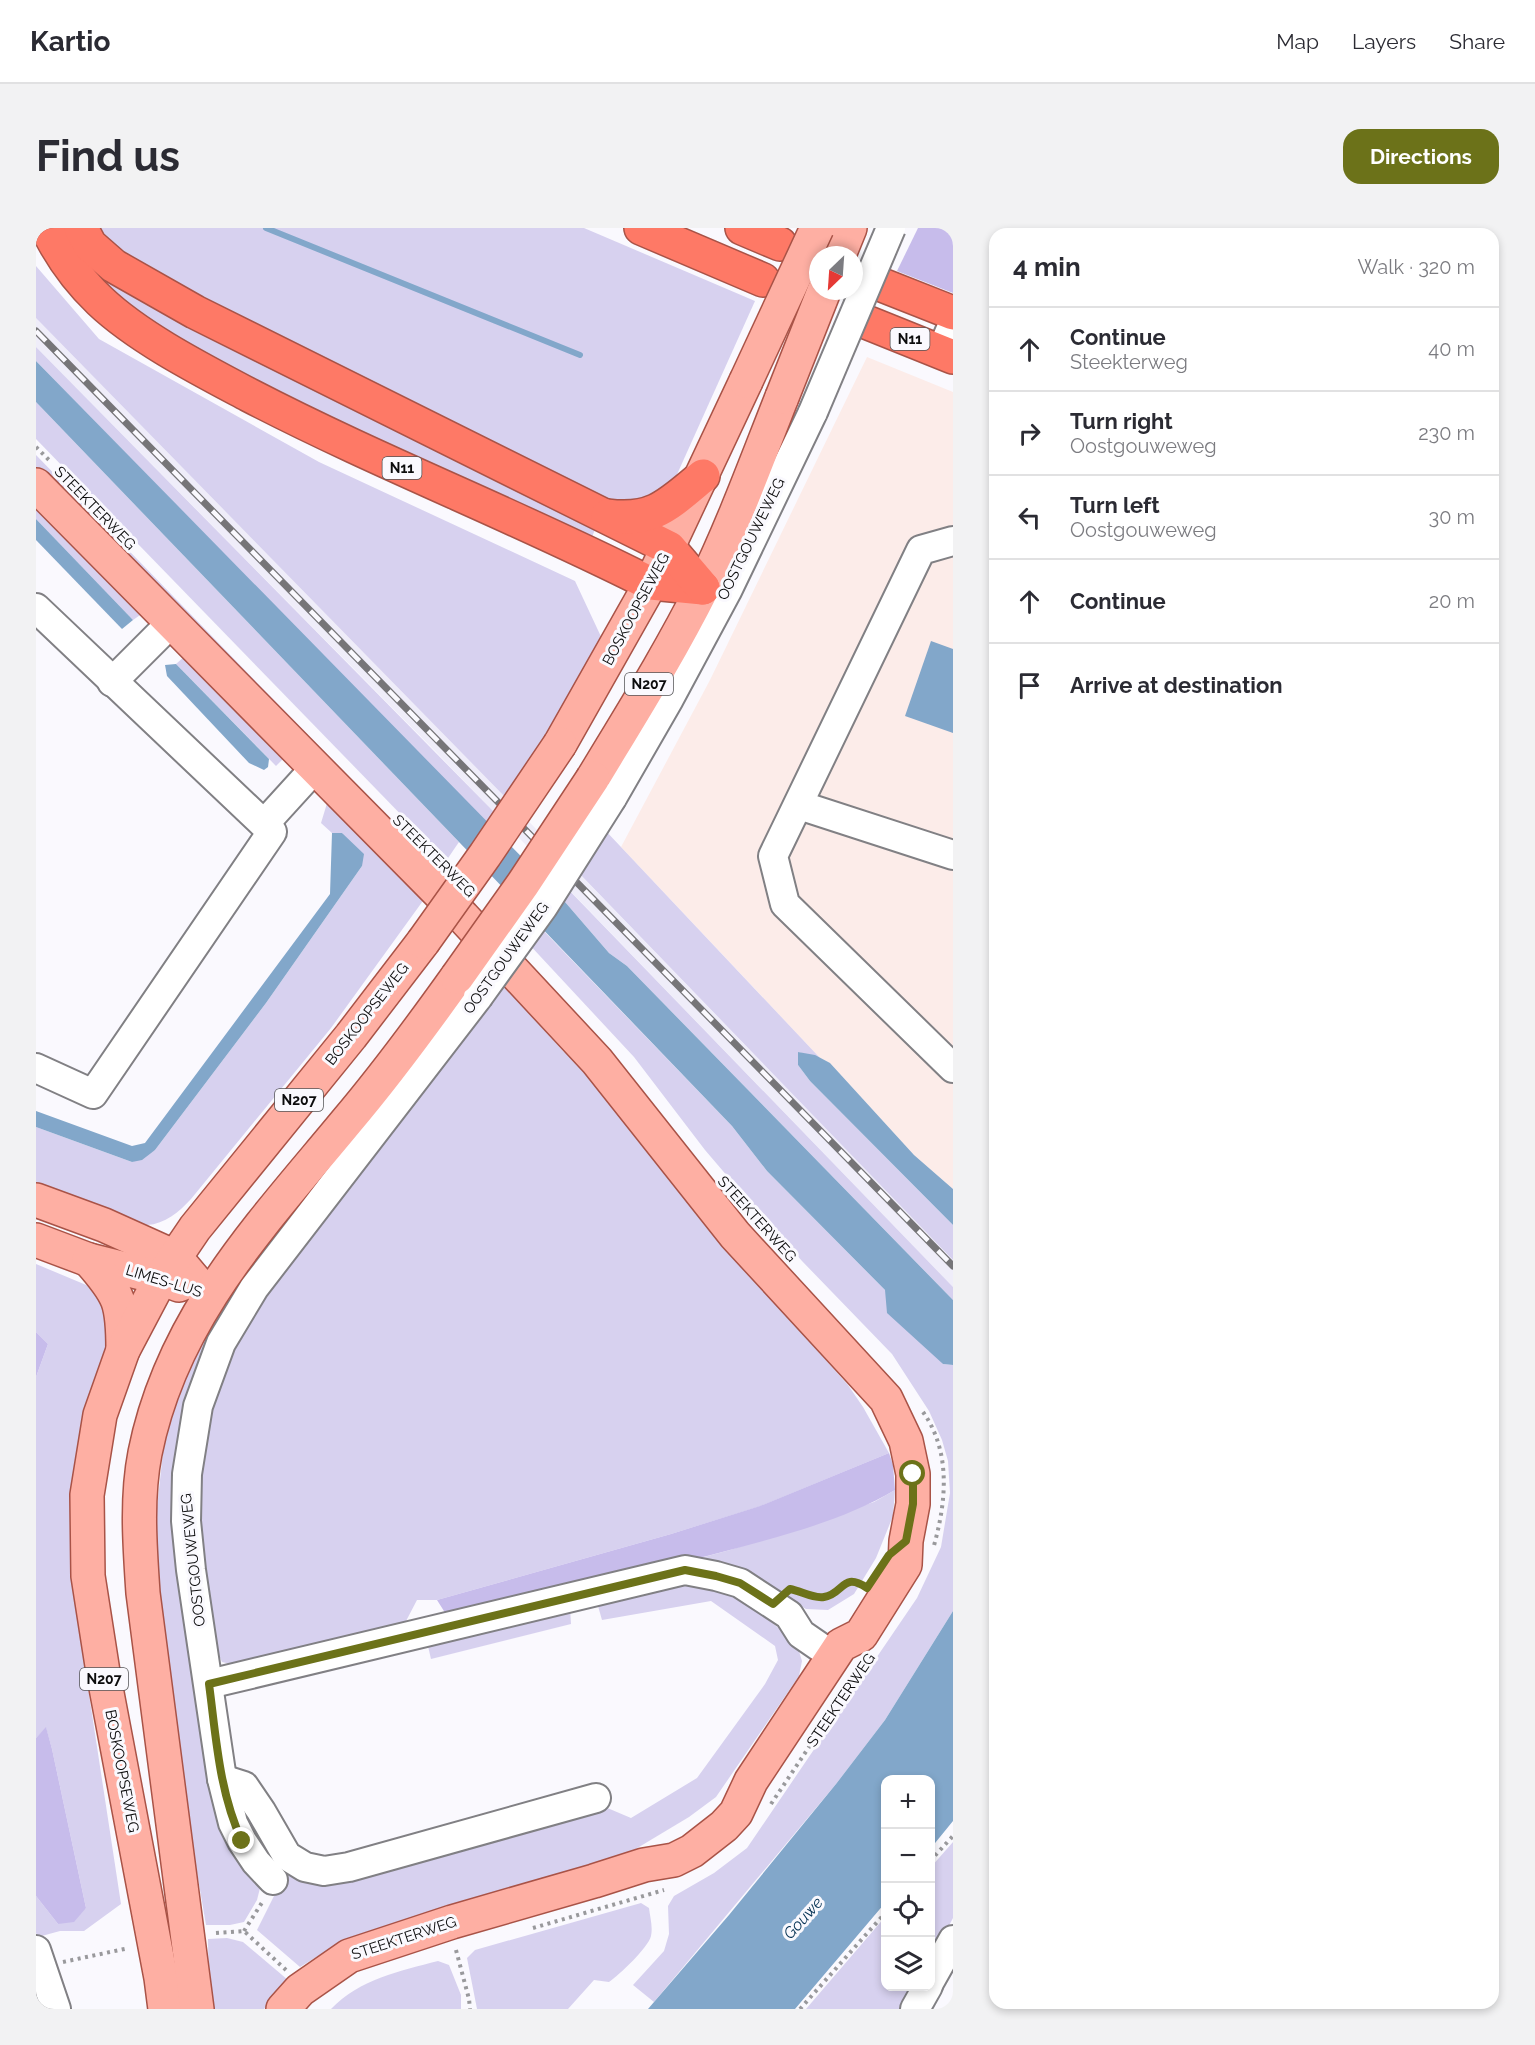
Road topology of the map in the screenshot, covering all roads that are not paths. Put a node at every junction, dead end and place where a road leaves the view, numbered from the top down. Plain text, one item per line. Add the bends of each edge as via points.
1 (48, 228) edge
2 (81, 228) edge
3 (640, 228) edge
4 (742, 228) edge
5 (817, 228) edge
6 (850, 228) edge
7 (891, 228) edge
8 (780, 244) dead end
9 (843, 246) edge
10 (763, 280) dead end
11 (882, 285) dead end
12 (820, 300) edge
13 (953, 313) edge
14 (866, 322) dead end
15 (949, 344) edge
16 (44, 474) edge
17 (703, 476) junction
18 (600, 514) junction
19 (953, 541) edge
20 (669, 548) junction
21 (651, 583) junction
22 (702, 588) junction
23 (36, 608) edge
24 (171, 623) junction
25 (112, 682) junction
26 (315, 768) junction
27 (603, 788) junction
28 (799, 805) junction
29 (264, 825) junction
30 (953, 855) edge
31 (468, 987) junction
32 (36, 1068) edge
33 (953, 1068) edge
34 (36, 1200) edge
35 (36, 1240) edge
36 (89, 1260) junction
37 (168, 1267) junction
38 (208, 1296) junction
39 (123, 1350) junction
40 (919, 1548) junction
41 (848, 1653) junction
42 (209, 1684) junction
43 (222, 1779) junction
44 (596, 1798) dead end
45 (273, 1880) road end
46 (953, 1940) edge
47 (39, 1959) edge
48 (935, 1972) edge
49 (924, 1991) edge
50 (56, 2009) edge
51 (165, 2009) edge
52 (197, 2009) edge
53 (283, 2009) edge
54 (915, 2009) edge

1 - 21 highway, N11 via 57,248 100,302 175,354 314,429
2 - 18 highway via 90,245 114,267 195,312
3 - 10 highway
4 - 8 highway
5 - 17 main road, BOSKOOPSEWEG / N207, bridge
6 - 9 main road
7 - 27 street, OOSTGOUWEWEG, bridge via 813,412 727,591 669,699
11 - 13 highway
12 - 22 main road, N207, bridge
14 - 15 highway, N11
16 - 24 main road, STEEKTERWEG
17 - 18 highway via 668,505 648,515 628,518
17 - 20 main road, BOSKOOPSEWEG / N207
18 - 20 highway
19 - 28 street via 921,550
20 - 21 main road, BOSKOOPSEWEG / N207
20 - 22 highway
21 - 22 highway, N11
21 - 37 main road, BOSKOOPSEWEG / N207, bridge via 560,744 486,855 351,1036 195,1228
22 - 27 main road, N207
23 - 25 street
24 - 25 street
24 - 26 main road, STEEKTERWEG
25 - 29 street
26 - 29 street
26 - 40 main road, STEEKTERWEG via 463,917 597,1061 735,1235 886,1399 906,1441
27 - 31 main road, N207, bridge via 523,884
28 - 30 street
28 - 33 street via 773,856 786,904
29 - 32 street via 272,832 93,1094
31 - 38 main road, N207 via 409,1044
31 - 42 street, OOSTGOUWEWEG via 254,1288 221,1343 198,1406 185,1497 191,1570
34 - 37 main road, LIMES-LUS via 104,1226
35 - 36 main road, LIMES-LUS
36 - 37 main road, LIMES-LUS
36 - 39 main road via 118,1298
37 - 38 main road, LIMES-LUS
37 - 39 main road, BOSKOOPSEWEG / N207
38 - 52 main road, N207 via 185,1338 153,1419 144,1456 140,1547
39 - 51 main road, BOSKOOPSEWEG / N207 via 100,1415 92,1456 87,1495 87,1567
40 - 41 main road, STEEKTERWEG
40 - 41 main road, STEEKTERWEG via 889,1555 842,1625
41 - 42 street via 801,1634 781,1609 740,1583 685,1570
41 - 53 main road, STEEKTERWEG via 751,1781 699,1823 665,1844 644,1865 349,1956 300,1990
42 - 43 street, OOSTGOUWEWEG
43 - 44 street via 244,1786 287,1856 305,1867 324,1871
43 - 45 street, OOSTGOUWEWEG via 233,1823 242,1841
46 - 48 street
47 - 50 street
49 - 54 street

